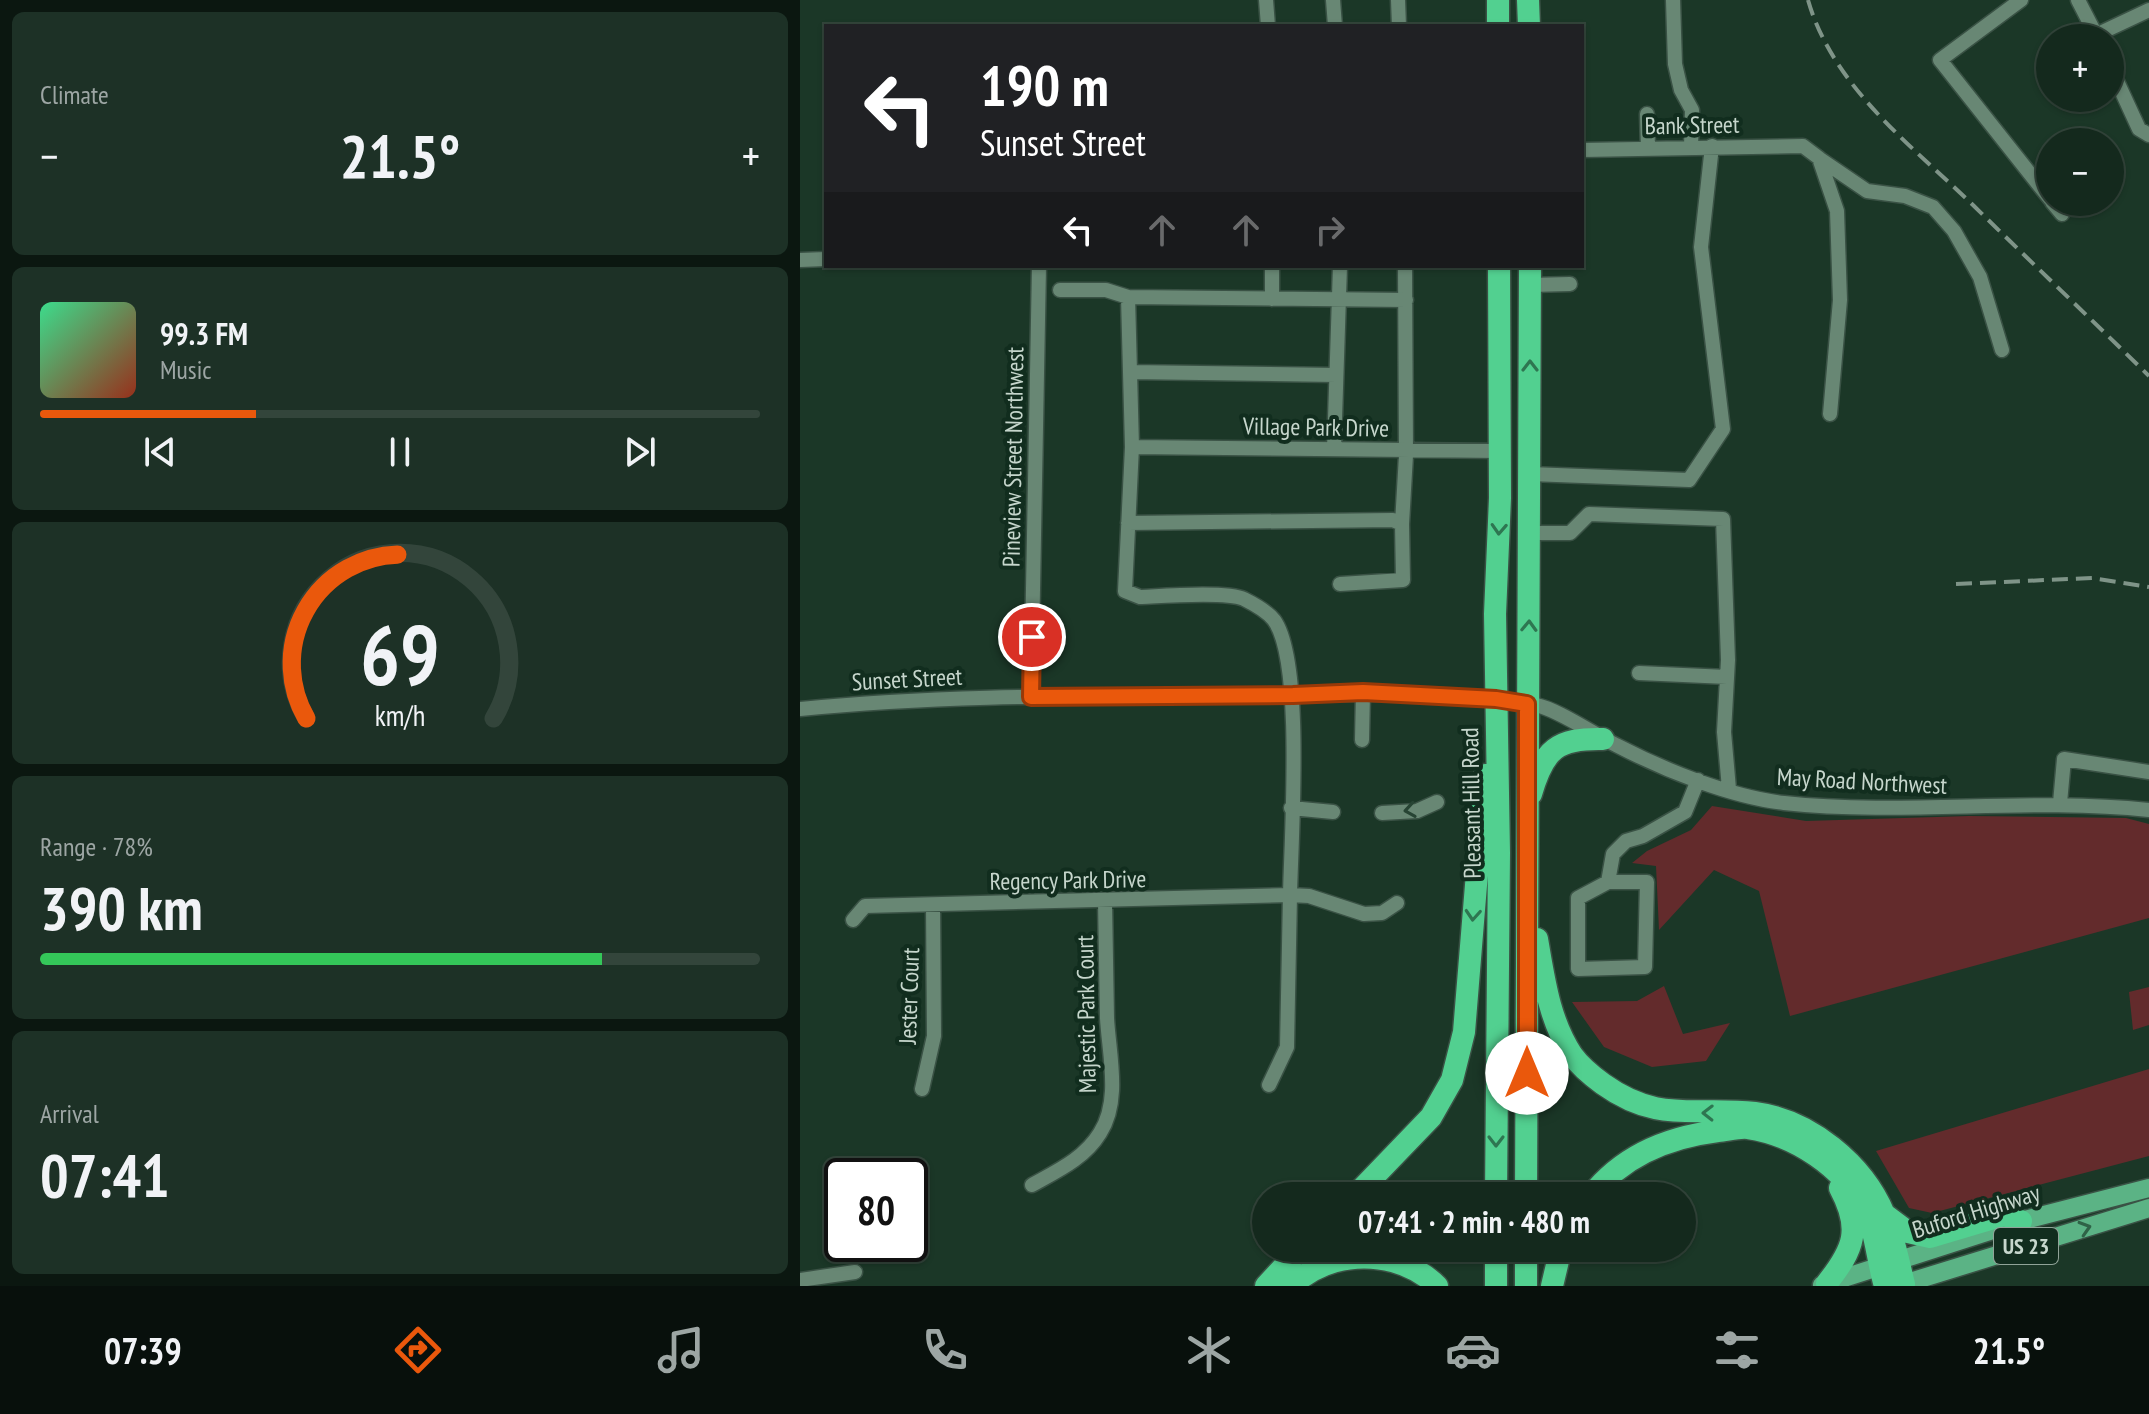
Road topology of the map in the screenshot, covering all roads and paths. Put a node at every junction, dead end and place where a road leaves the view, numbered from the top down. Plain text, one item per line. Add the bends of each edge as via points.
1 (1266, 0) edge
2 (1333, 0) edge
3 (1398, 0) edge
4 (1498, 0) edge
5 (1528, 0) edge
6 (1673, 0) edge
7 (2021, 0) edge
8 (2078, 0) edge
9 (2149, 10) edge
10 (1268, 24) edge
11 (1335, 24) edge
12 (1399, 24) edge
13 (1498, 24) edge
14 (1529, 24) edge
15 (2090, 24) edge
16 (2122, 24) edge
17 (2124, 96) edge
18 (1647, 114) dead end
19 (2149, 135) edge
20 (1712, 146) junction
21 (1691, 147) junction
22 (1648, 148) junction
23 (1584, 150) edge
24 (1819, 158) junction
25 (2036, 181) edge
26 (824, 259) edge
27 (800, 260) edge
28 (1039, 268) edge
29 (1272, 268) edge
30 (1340, 268) edge
31 (1405, 268) edge
32 (1499, 268) edge
33 (1530, 275) edge
34 (1570, 284) dead end
35 (1060, 290) dead end
36 (1128, 297) junction
37 (1272, 299) junction
38 (1406, 300) junction
39 (1339, 301) junction
40 (2002, 350) dead end
41 (1130, 372) junction
42 (1336, 375) junction
43 (1830, 414) dead end
44 (1132, 447) junction
45 (1334, 449) junction
46 (1406, 450) junction
47 (1500, 451) junction
48 (1530, 474) junction
49 (1128, 523) junction
50 (1402, 524) junction
51 (1530, 533) junction
52 (1340, 584) dead end
53 (1639, 673) dead end
54 (1727, 677) junction
55 (1363, 692) junction
56 (1293, 695) junction
57 (1031, 697) junction
58 (1496, 699) junction
59 (1527, 704) junction
60 (800, 709) edge
61 (1603, 739) junction
62 (1362, 740) dead end
63 (2149, 772) edge
64 (1698, 780) junction
65 (1729, 789) junction
66 (1437, 802) dead end
67 (2060, 803) junction
68 (1527, 807) junction
69 (1291, 808) junction
70 (2149, 810) edge
71 (1333, 812) dead end
72 (1382, 813) dead end
73 (1608, 882) junction
74 (1527, 886) junction
75 (1290, 895) junction
76 (1105, 901) junction
77 (1397, 903) dead end
78 (933, 905) junction
79 (853, 920) dead end
80 (1269, 1085) dead end
81 (922, 1089) dead end
82 (1690, 1134) junction
83 (1390, 1162) junction
84 (1360, 1182) edge
85 (1369, 1182) edge
86 (1496, 1182) edge
87 (1526, 1182) edge
88 (1604, 1182) edge
89 (1032, 1185) dead end
90 (2149, 1188) edge
91 (2149, 1208) edge
92 (1884, 1214) junction
93 (2021, 1221) junction
94 (1270, 1262) edge
95 (1288, 1262) edge
96 (1496, 1262) edge
97 (1526, 1262) edge
98 (1558, 1262) edge
99 (855, 1272) dead end
100 (1893, 1276) edge
101 (800, 1280) edge
102 (1822, 1285) edge
103 (1249, 1286) edge
104 (1266, 1286) edge
105 (1292, 1286) edge
106 (1437, 1286) edge
107 (1496, 1286) edge
108 (1526, 1286) edge
109 (1552, 1286) edge

1 - 10 street
2 - 11 street
3 - 12 street
4 - 13 highway
5 - 14 highway
6 - 21 street via 1675,64 1692,110
7 - 25 street via 1940,60
8 - 15 street
9 - 16 street
17 - 19 street via 2139,129
18 - 22 street
20 - 21 street, Bank Street
20 - 24 street, Bank Street via 1803,146
20 - 48 street via 1701,247 1723,429 1689,480
21 - 22 street, Bank Street
22 - 23 street, Bank Street
24 - 40 street via 1867,191 1905,196 1933,207 1954,231 1980,277
24 - 43 street via 1837,211 1840,300
26 - 27 street
28 - 57 street, Pineview Street Northwest
29 - 37 street
30 - 39 street
31 - 38 street
32 - 47 highway, Pleasant Hill Road
33 - 34 street
48 -> 33 highway
35 - 36 street via 1106,290
36 - 37 street
36 - 41 street
37 - 39 street
38 - 39 street
38 - 46 street
39 - 42 street
41 - 42 street
41 - 44 street
42 - 45 street
44 - 45 street, Village Park Drive
44 - 49 street
45 - 46 street, Village Park Drive
46 - 47 street, Village Park Drive
46 - 50 street
47 -> 58 highway, Pleasant Hill Road
48 - 51 highway
49 - 50 street
49 - 56 street via 1125,591 1140,597 1240,597 1263,610 1275,621 1283,641
50 - 52 street via 1403,580
51 - 54 street via 1570,533 1589,514 1723,519
59 -> 51 highway
53 - 54 street
54 - 65 street
55 - 56 street, Sunset Street
55 - 58 street, Sunset Street
55 - 62 street
56 - 57 street, Sunset Street
56 - 69 street
57 - 60 street, Sunset Street via 890,700
58 - 59 street, May Road Northwest
58 -> 83 highway via 1489,723 1464,1032 1452,1080 1431,1117
58 -> 86 highway, Pleasant Hill Road
59 - 61 street, May Road Northwest via 1542,706
59 - 68 highway
61 - 64 street, May Road Northwest
61 - 68 highway via 1560,744 1541,769
63 - 67 street via 2064,759
64 - 65 street, May Road Northwest
64 - 73 street via 1685,812 1626,841 1613,854
65 - 67 street, May Road Northwest via 1782,803 1905,809
66 -> 72 street via 1417,811
67 - 70 street, May Road Northwest
68 - 74 highway
69 - 71 street
69 - 75 street
73 - 73 street via 1578,898 1578,969 1645,967 1647,882
74 - 87 highway
92 -> 74 highway via 1854,1167 1795,1124 1756,1113 1645,1107 1596,1079 1573,1057 1556,1025
75 - 76 street, Regency Park Drive
75 - 77 street, Regency Park Drive via 1364,914 1382,913
75 - 80 street via 1287,1047
76 - 78 street, Regency Park Drive
76 - 89 street, Majestic Park Court via 1110,1109 1100,1133 1076,1161
78 - 79 street, Regency Park Drive via 865,906
78 - 81 street, Jester Court via 934,1036
82 - 88 highway via 1645,1151
82 - 100 highway via 1746,1127 1784,1137 1814,1154 1847,1183 1866,1211
82 - 102 highway via 1750,1137 1782,1146 1809,1159 1838,1186 1850,1207 1854,1231 1840,1268
83 - 84 highway
83 - 85 highway
90 - 93 main road, Buford Highway / US 23
100 -> 91 main road, Buford Highway / US 23
92 - 93 highway via 1908,1232 1930,1237 2004,1215
92 - 100 highway
93 - 100 main road, Buford Highway / US 23
94 - 103 highway
95 - 104 highway
96 - 107 highway
97 - 108 highway
98 - 109 highway
99 - 101 street
100 - 102 main road, Buford Highway / US 23
105 - 106 highway via 1339,1258 1390,1259

